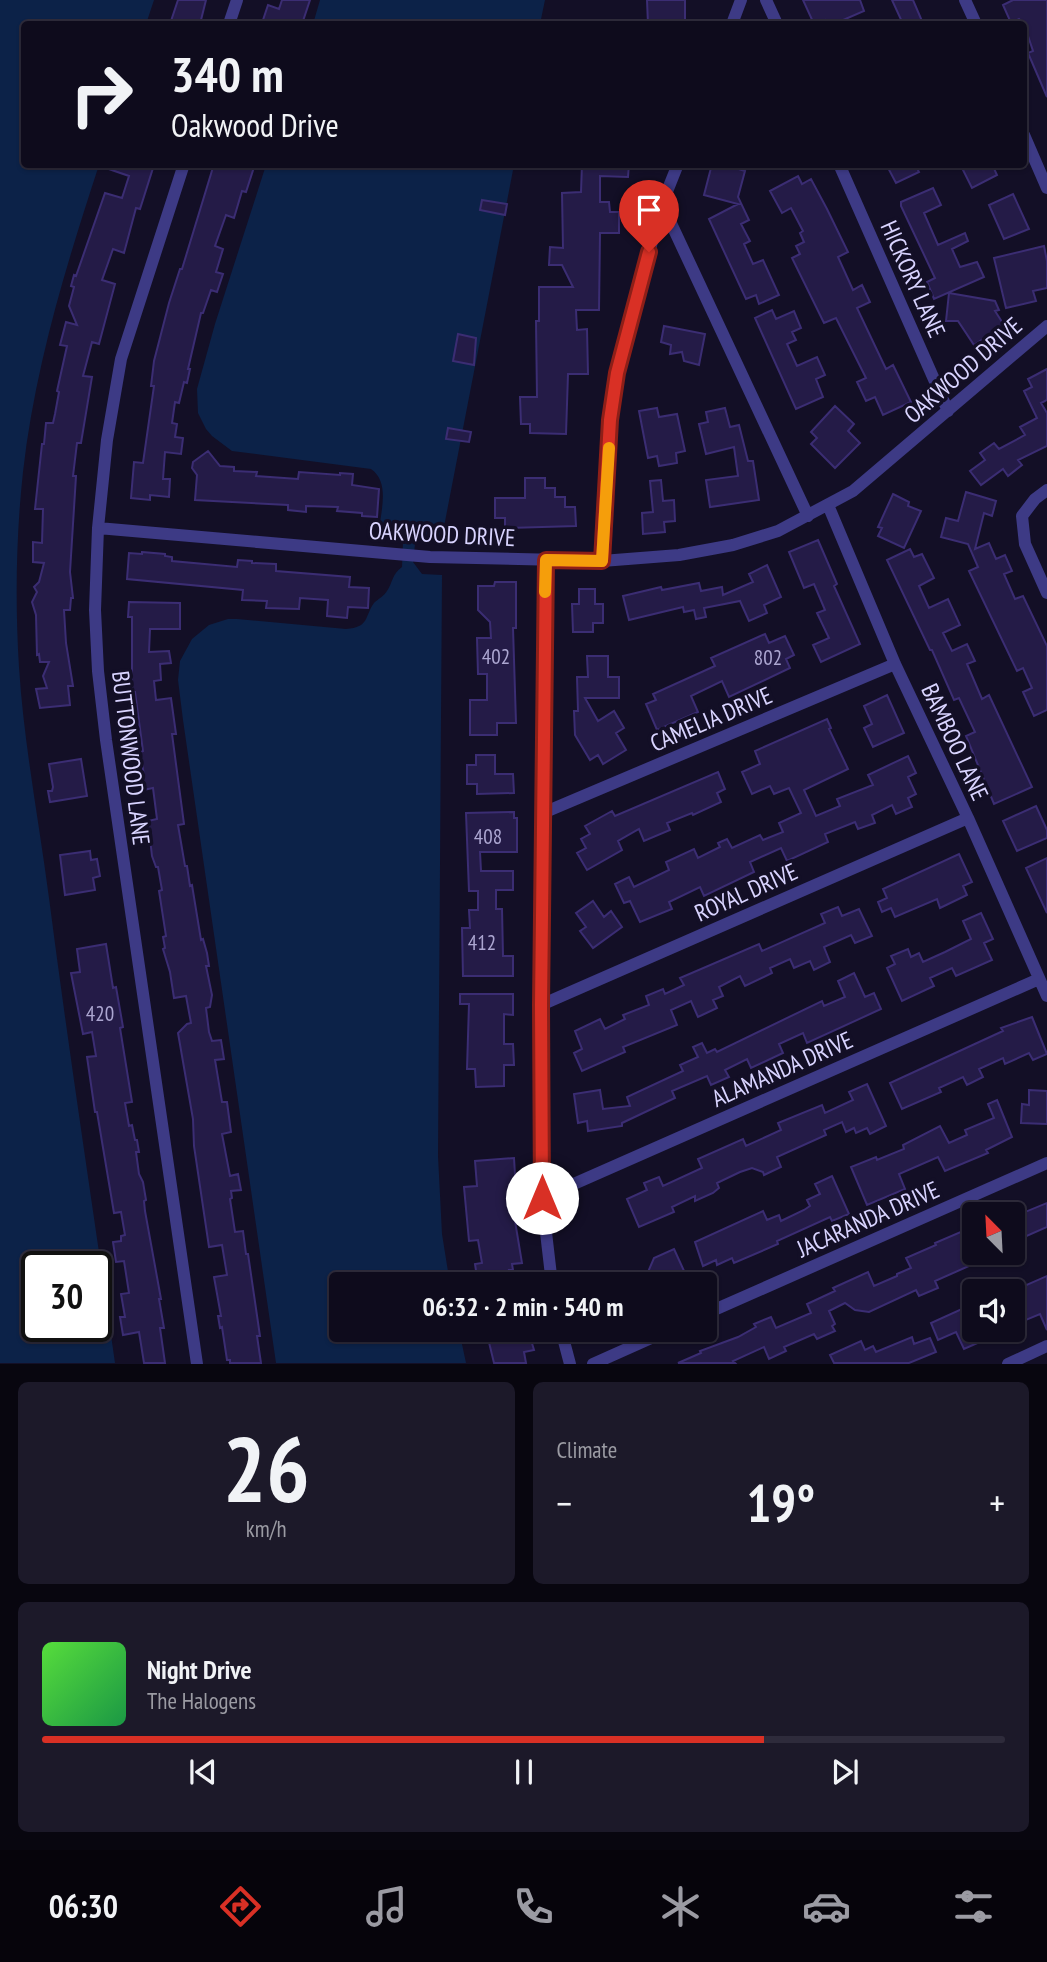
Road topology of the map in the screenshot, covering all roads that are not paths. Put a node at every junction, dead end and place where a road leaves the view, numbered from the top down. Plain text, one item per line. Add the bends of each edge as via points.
1 (237, 0) edge
2 (741, 0) edge
3 (766, 0) edge
4 (965, 0) edge
5 (230, 21) edge
6 (733, 21) edge
7 (776, 21) edge
8 (975, 21) edge
9 (1027, 142) edge
10 (183, 168) edge
11 (676, 168) edge
12 (841, 168) edge
13 (1047, 188) edge
14 (662, 204) junction
15 (1047, 326) edge
16 (948, 411) junction
17 (1047, 490) edge
18 (828, 505) junction
19 (808, 516) junction
20 (98, 528) junction
21 (546, 560) junction
22 (602, 561) junction
23 (1047, 593) edge
24 (895, 664) junction
25 (543, 813) junction
26 (968, 818) junction
27 (1039, 979) junction
28 (1047, 996) edge
29 (541, 1005) junction
30 (1047, 1163) edge
31 (542, 1198) junction
32 (551, 1272) edge
33 (717, 1309) edge
34 (564, 1342) edge
35 (641, 1342) edge
36 (1047, 1346) edge
37 (197, 1363) edge
38 (570, 1363) edge
39 (593, 1363) edge
40 (1008, 1363) edge

1 - 5 street
2 - 6 street
3 - 7 street
4 - 8 street
9 - 13 street
10 - 20 street, BUTTONWOOD LANE via 121,359
11 - 14 street
12 - 16 street, HICKORY LANE
14 - 19 street
14 - 22 street via 617,373
15 - 16 street, OAKWOOD DRIVE
16 - 18 street, OAKWOOD DRIVE via 853,491
17 - 23 street via 1022,516 1025,544
18 - 19 street, OAKWOOD DRIVE
18 - 24 street, BAMBOO LANE
19 - 22 street, OAKWOOD DRIVE via 733,545
20 - 21 street, OAKWOOD DRIVE via 430,557
20 - 37 street, BUTTONWOOD LANE via 95,610 106,740
21 - 22 street, OAKWOOD DRIVE
21 - 25 street
24 - 25 street, CAMELIA DRIVE
24 - 26 street, BAMBOO LANE
25 - 29 street
26 - 27 street, BAMBOO LANE
26 - 29 street, ROYAL DRIVE
27 - 28 street, BAMBOO LANE
27 - 31 street, ALAMANDA DRIVE
29 - 31 street
30 - 33 street, JACARANDA DRIVE
31 - 32 street
34 - 38 street
35 - 39 street
36 - 40 street

